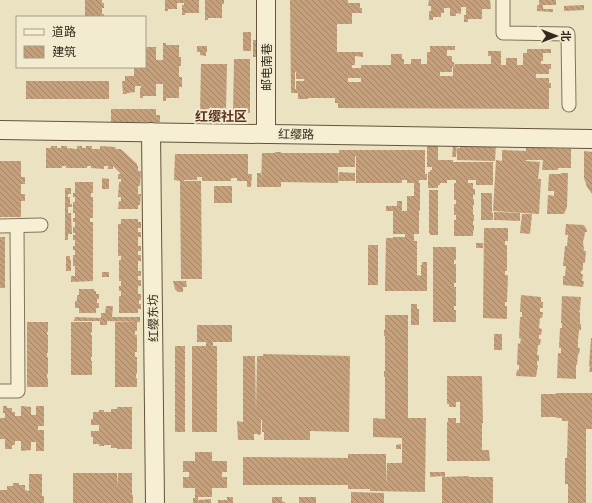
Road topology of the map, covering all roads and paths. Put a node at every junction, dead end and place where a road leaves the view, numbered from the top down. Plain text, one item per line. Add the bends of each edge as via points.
1 (266, 0) edge
2 (503, 0) edge
3 (569, 105) dead end
4 (0, 130) edge
5 (152, 132) junction
6 (266, 134) junction
7 (592, 139) edge
8 (41, 225) dead end
9 (0, 226) edge
10 (17, 226) junction
11 (0, 391) edge
12 (155, 503) edge

1 - 6 street, 邮电南巷
2 - 3 street via 502,33 568,34
4 - 5 street, 红缨路
5 - 6 street, 红缨路
5 - 12 street, 红缨东坊
6 - 7 street, 红缨路
8 - 10 street
9 - 10 street
10 - 11 street via 18,391

